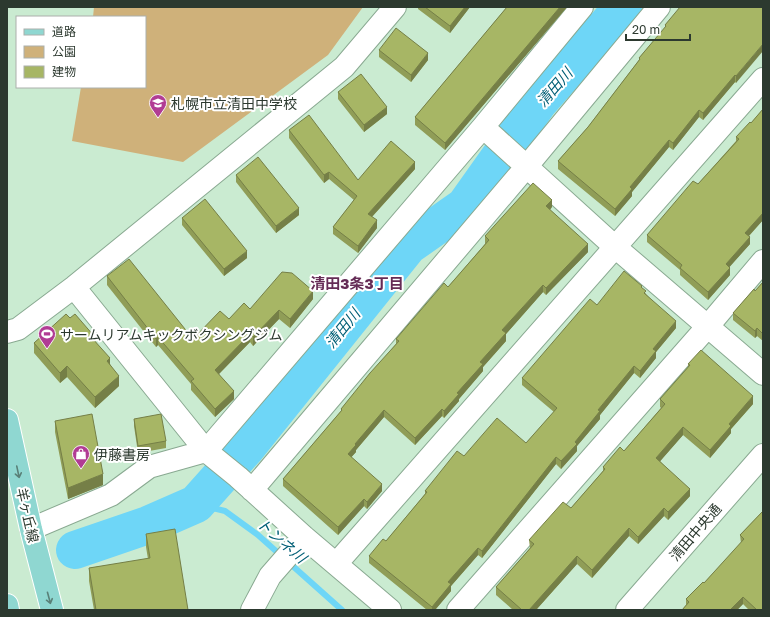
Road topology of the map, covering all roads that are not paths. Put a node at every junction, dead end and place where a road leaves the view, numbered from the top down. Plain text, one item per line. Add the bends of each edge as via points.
1 (395, 7) edge
2 (582, 7) edge
3 (659, 7) edge
4 (763, 79) edge
5 (488, 131) junction
6 (522, 161) junction
7 (614, 246) junction
8 (763, 261) edge
9 (74, 287) junction
10 (708, 326) junction
11 (7, 332) edge
12 (763, 374) edge
13 (7, 420) edge
14 (763, 455) edge
15 (212, 456) junction
16 (245, 484) junction
17 (31, 529) junction
18 (304, 537) junction
19 (336, 564) junction
20 (7, 605) edge
21 (8, 610) edge
22 (52, 610) edge
23 (252, 610) edge
24 (390, 610) edge
25 (458, 610) edge
26 (627, 610) edge

1 - 9 street via 344,67
2 - 5 street
3 - 6 street
4 - 7 street
5 - 6 street
5 - 15 street
6 - 7 street
6 - 16 street
7 - 10 street
7 - 19 street
8 - 10 street
9 - 11 street via 18,329
9 - 15 street
10 - 12 street
10 - 25 street
13 -> 17 main road, 羊ヶ丘線
14 - 26 street, 清田中央通
15 - 16 street
15 - 17 street via 149,467 111,495
16 - 18 street
17 -> 22 main road, 羊ヶ丘線
18 - 19 street
18 - 23 street via 270,576
19 - 24 street
20 - 21 main road

